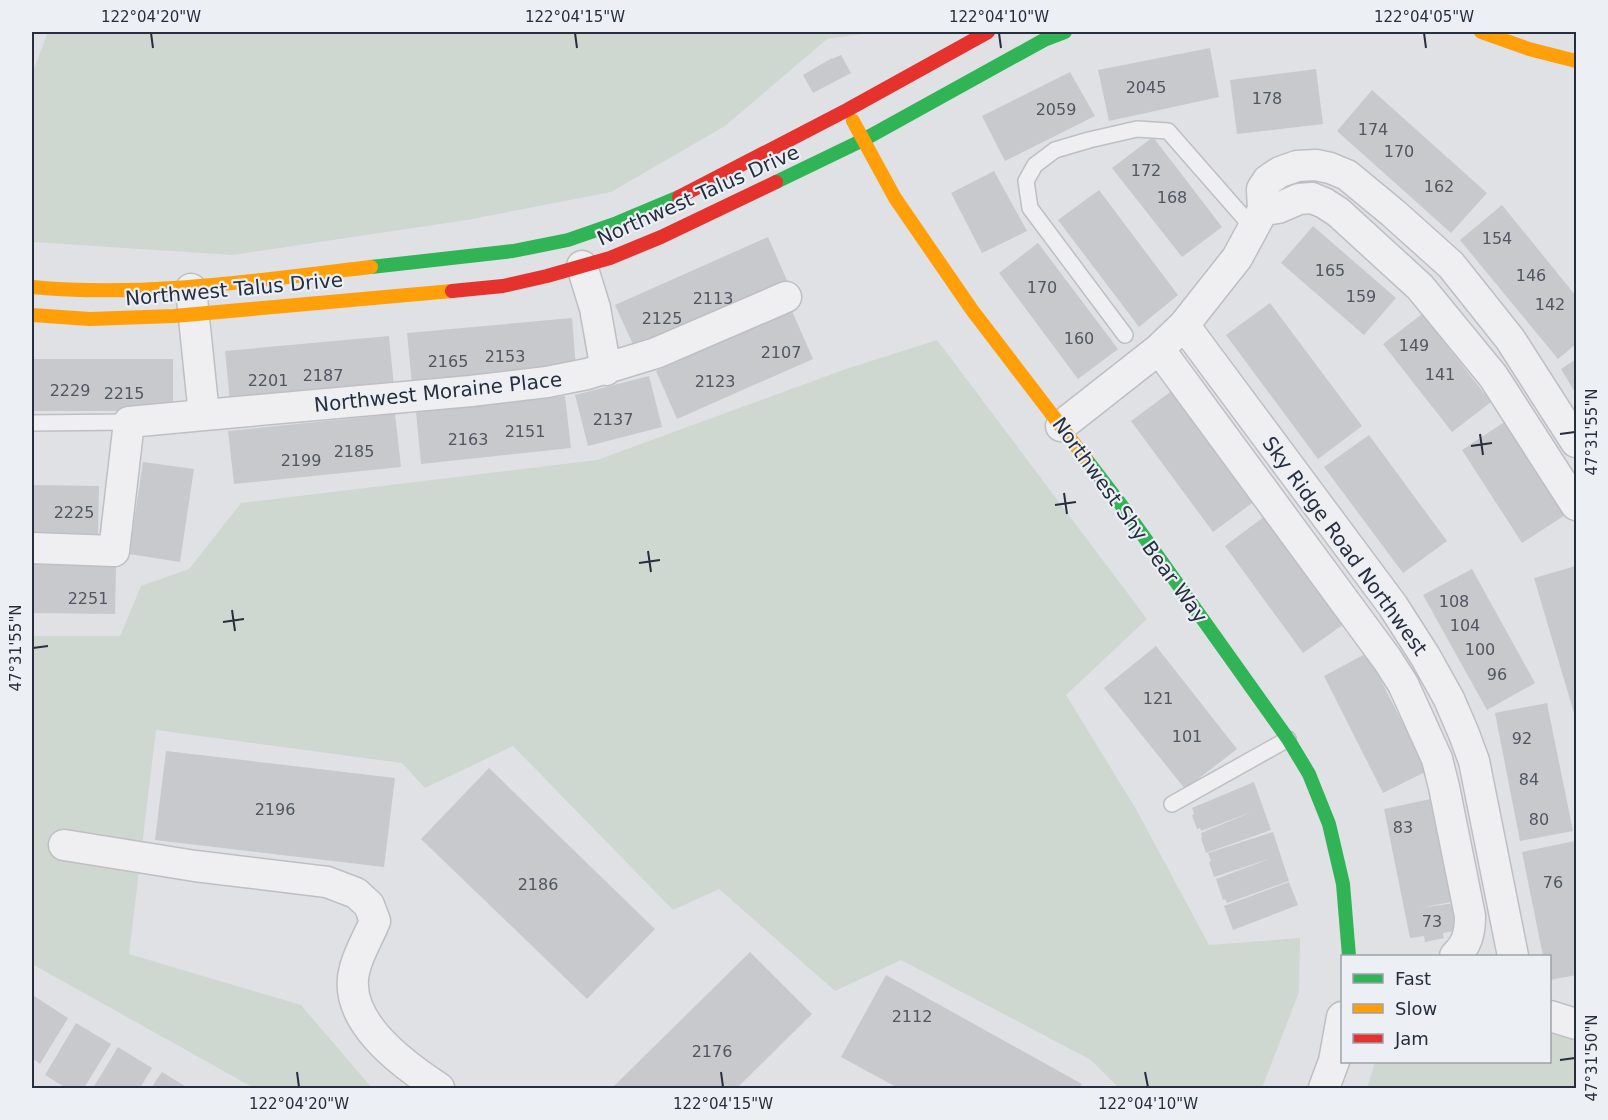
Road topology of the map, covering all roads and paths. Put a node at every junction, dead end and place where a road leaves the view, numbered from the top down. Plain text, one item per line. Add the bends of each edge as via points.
1 (1065, 32) edge
2 (1481, 32) edge
3 (982, 33) edge
4 (1576, 61) edge
5 (847, 110) junction
6 (863, 140) junction
7 (1258, 219) junction
8 (582, 266) junction
9 (32, 287) edge
10 (786, 297) dead end
11 (192, 300) junction
12 (32, 315) edge
13 (1184, 325) junction
14 (1125, 335) dead end
15 (1159, 349) junction
16 (606, 370) junction
17 (204, 415) junction
18 (129, 422) junction
19 (32, 423) edge
20 (1061, 426) junction
21 (1576, 442) edge
22 (1576, 505) edge
23 (32, 548) edge
24 (1288, 739) junction
25 (1172, 804) dead end
26 (64, 844) dead end
27 (1349, 955) edge
28 (1457, 955) edge
29 (1514, 955) edge
30 (1551, 1016) edge
31 (1341, 1022) edge
32 (1576, 1024) edge
33 (440, 1089) edge
34 (1324, 1089) edge

1 - 6 street, Northwest Talus Drive
2 - 4 street
3 - 5 street, Northwest Talus Drive
5 - 6 street, Northwest Shy Bear Way
5 - 11 street, Northwest Talus Drive via 668,203 568,240 513,251 260,280
6 - 8 street, Northwest Talus Drive via 661,237
6 - 20 street, Northwest Shy Bear Way via 918,233
7 - 13 street via 1237,258
7 - 14 lane via 1168,131 1137,129 1089,140 1055,150 1035,165 1026,181 1030,208
7 - 21 street via 1262,189 1280,172 1316,165 1347,175 1451,265 1510,339
7 - 22 street via 1299,199 1312,198 1338,212 1420,287 1493,376
8 - 11 street, Northwest Talus Drive via 503,286
8 - 16 street via 595,308
9 - 11 street, Northwest Talus Drive via 139,291
10 - 16 street, Northwest Moraine Place via 656,353
11 - 12 street, Northwest Talus Drive via 90,319
11 - 17 street
13 - 15 street
13 - 29 street, Sky Ridge Road Northwest via 1393,606 1449,699 1474,761
15 - 20 street
15 - 28 street, Sky Ridge Road Northwest via 1388,659 1417,712 1437,759 1470,916 1467,942
16 - 17 street, Northwest Moraine Place via 471,391
17 - 18 street, Northwest Moraine Place
18 - 19 lane
18 - 23 street via 114,551
20 - 24 street, Northwest Shy Bear Way
24 - 25 lane
24 - 27 street, Northwest Shy Bear Way via 1309,774 1329,824 1342,885
26 - 33 street via 195,866 327,882 356,893 369,905 375,921 354,969 353,991 360,1016 392,1054
30 - 32 street
31 - 34 street

